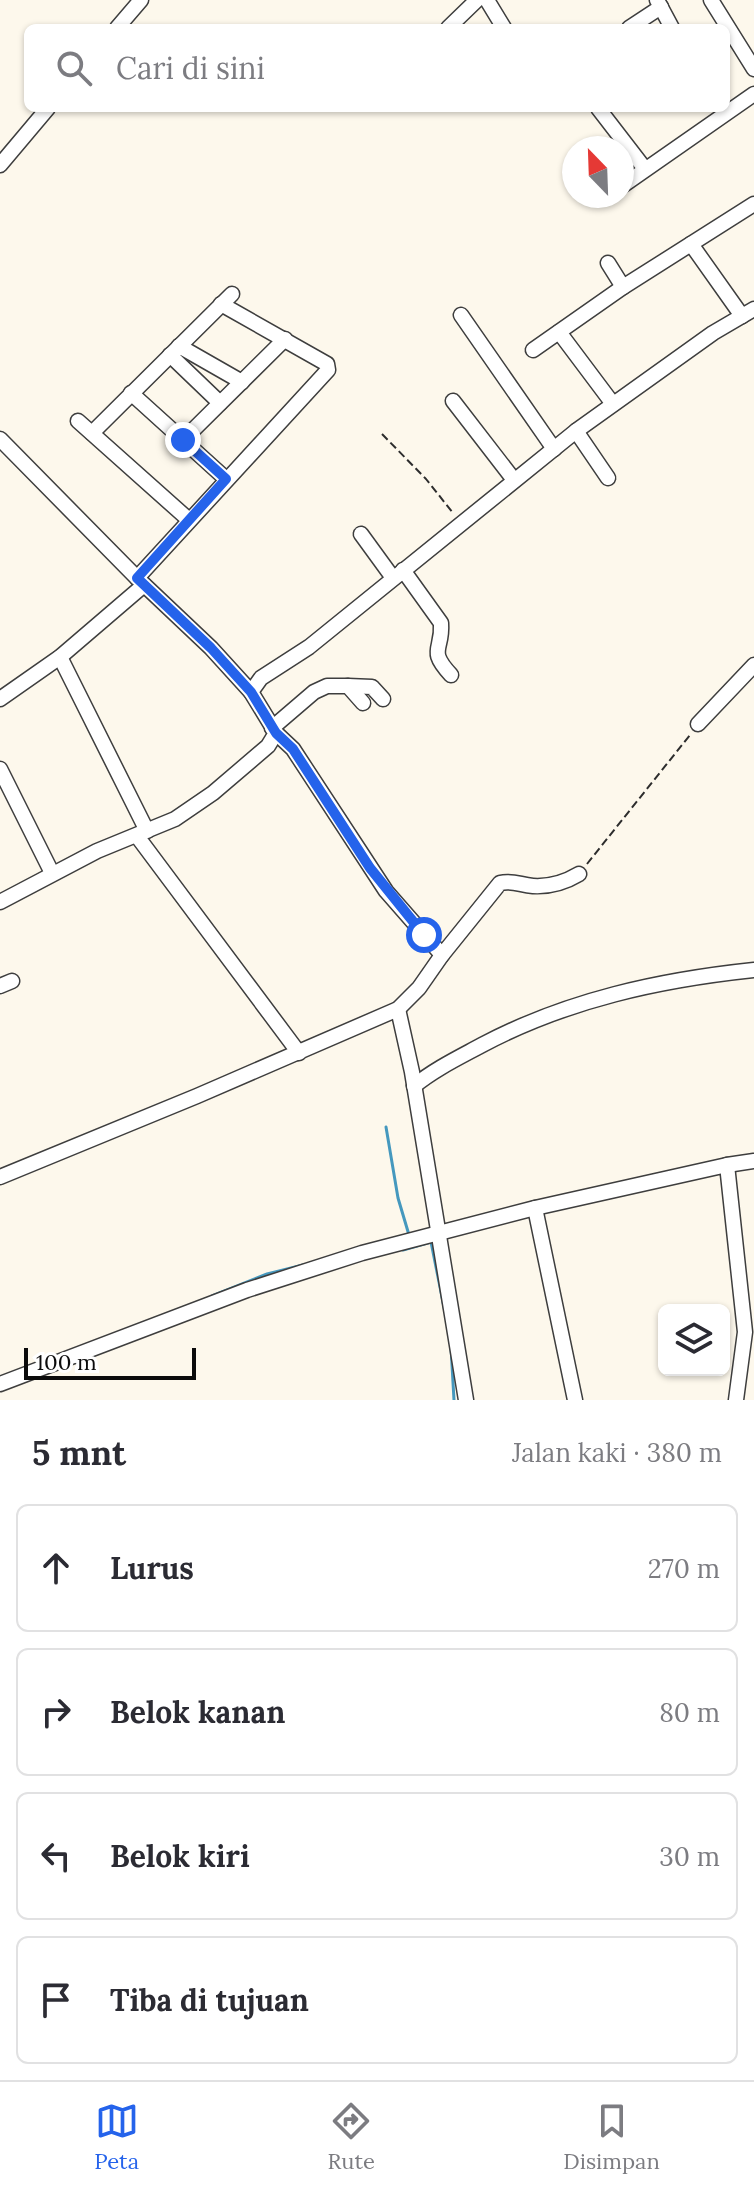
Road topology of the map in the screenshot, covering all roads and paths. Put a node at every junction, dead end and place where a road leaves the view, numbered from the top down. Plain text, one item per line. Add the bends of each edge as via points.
1 (141, 0) edge
2 (477, 0) edge
3 (487, 0) edge
4 (713, 1) edge
5 (659, 3) edge
6 (120, 24) edge
7 (452, 24) edge
8 (502, 24) edge
9 (634, 24) edge
10 (670, 24) edge
11 (729, 24) edge
12 (730, 25) edge
13 (750, 54) edge
14 (754, 69) edge
15 (754, 94) edge
16 (730, 106) edge
17 (45, 112) edge
18 (601, 112) edge
19 (719, 112) edge
20 (0, 165) edge
21 (645, 169) junction
22 (634, 177) edge
23 (754, 204) edge
24 (691, 244) junction
25 (608, 263) dead end
26 (623, 287) junction
27 (748, 312) edge
28 (461, 315) dead end
29 (559, 332) junction
30 (285, 339) junction
31 (174, 350) junction
32 (533, 350) dead end
33 (242, 382) junction
34 (131, 393) junction
35 (453, 401) dead end
36 (220, 403) junction
37 (613, 404) junction
38 (78, 421) dead end
39 (576, 431) junction
40 (92, 433) junction
41 (382, 434) dead end
42 (0, 439) edge
43 (183, 440) junction
44 (554, 449) junction
45 (608, 478) dead end
46 (226, 479) junction
47 (514, 480) junction
48 (189, 520) junction
49 (461, 523) junction
50 (361, 534) dead end
51 (398, 574) junction
52 (141, 582) junction
53 (60, 657) junction
54 (754, 665) edge
55 (451, 675) dead end
56 (348, 686) junction
57 (251, 692) junction
58 (0, 699) edge
59 (383, 699) dead end
60 (363, 703) dead end
61 (698, 724) joint
62 (274, 730) junction
63 (0, 769) edge
64 (142, 834) junction
65 (52, 873) junction
66 (579, 874) joint
67 (0, 902) edge
68 (442, 955) junction
69 (754, 970) edge
70 (398, 1009) junction
71 (299, 1053) junction
72 (414, 1086) junction
73 (754, 1161) edge
74 (727, 1165) junction
75 (0, 1177) edge
76 (535, 1208) junction
77 (437, 1235) junction
78 (749, 1337) edge
79 (0, 1384) edge
80 (466, 1400) edge
81 (575, 1400) edge
82 (736, 1400) edge

1 - 6 street
2 - 7 street
3 - 8 street
4 - 11 street
5 - 9 street
5 - 10 street
12 - 13 street
13 - 14 street
15 - 16 street
17 - 20 street
18 - 21 street
19 - 21 street
21 - 22 street
23 - 24 street
24 - 26 street
24 - 27 street
25 - 26 street
26 - 29 street
27 - 37 street
28 - 44 street
29 - 32 street
29 - 37 street
30 - 31 street via 226,299
30 - 33 street
30 - 46 street via 327,364 328,370
31 - 33 street
31 - 34 street
31 - 36 street
33 - 36 street
34 - 40 street
34 - 43 street
35 - 47 street
36 - 43 street
37 - 39 street
38 - 40 street
39 - 44 street
39 - 45 street
40 - 48 street
41 - 49 path
42 - 52 street
43 - 46 street
44 - 47 street
46 - 48 street
47 - 49 street
48 - 52 street
49 - 51 street
50 - 51 street
51 - 55 street via 441,623 436,652
51 - 57 street via 309,647 261,678
52 - 53 street
52 - 57 street
53 - 58 street
53 - 64 street
54 - 61 street
56 - 59 street via 372,687
56 - 60 street
56 - 62 street via 314,692
57 - 62 street
61 - 66 path
62 - 64 street via 268,746 213,793
62 - 68 street via 293,749 386,891
63 - 65 street
64 - 65 street
64 - 71 street
65 - 67 street
66 - 68 street via 557,885 500,883
68 - 70 street
69 - 72 street via 647,985 557,1010 457,1057
70 - 71 street
70 - 72 street
71 - 75 street
72 - 77 street
73 - 74 street
74 - 76 street
74 - 78 street
76 - 77 street
76 - 81 street
77 - 79 street via 261,1285
77 - 80 street
78 - 82 street

